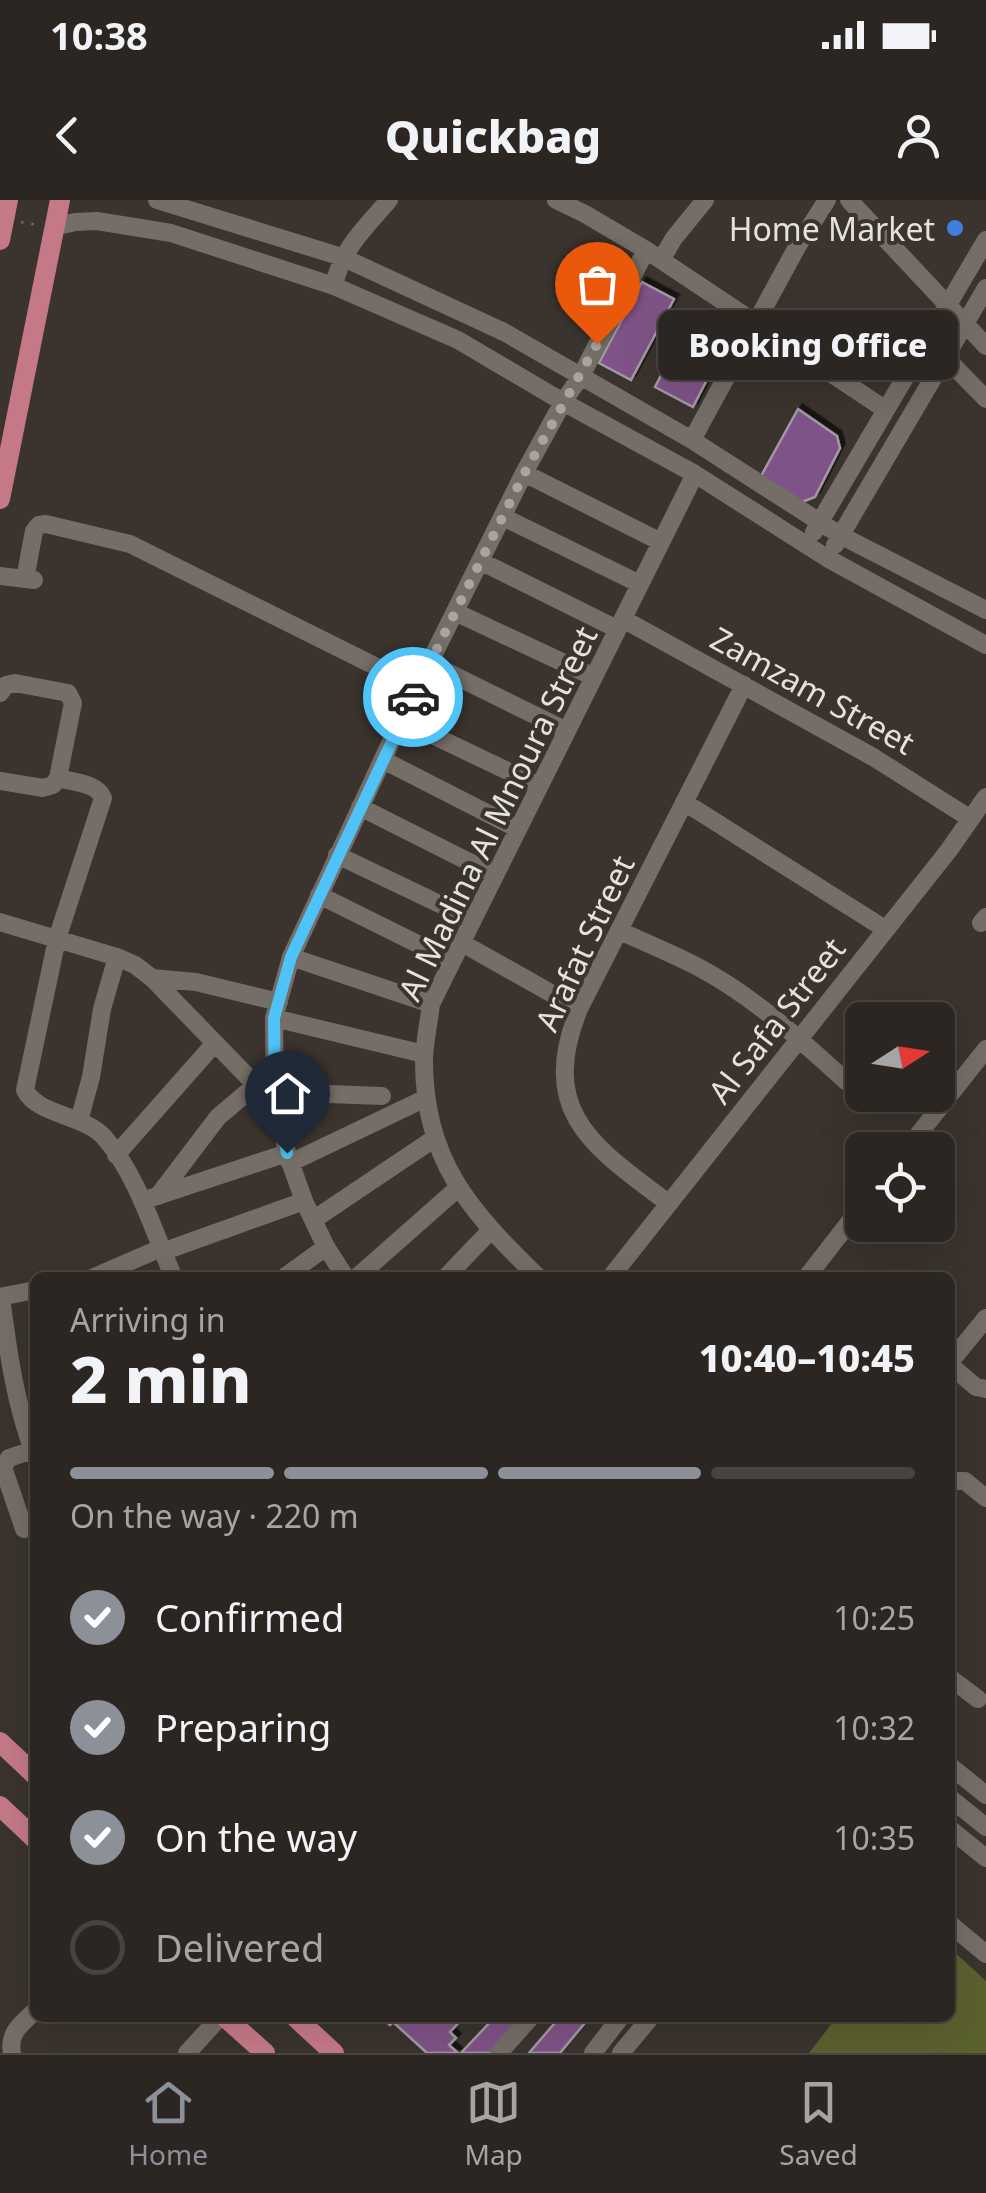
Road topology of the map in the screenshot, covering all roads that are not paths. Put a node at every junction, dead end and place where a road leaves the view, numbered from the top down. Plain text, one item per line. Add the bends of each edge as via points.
1 (60, 200) edge
2 (156, 200) edge
3 (389, 200) edge
4 (556, 200) edge
5 (599, 200) edge
6 (705, 200) edge
7 (828, 200) edge
8 (849, 200) edge
9 (584, 214) junction
10 (54, 227) junction
11 (986, 240) edge
12 (654, 255) junction
13 (342, 257) junction
14 (334, 286) junction
15 (986, 288) edge
16 (947, 306) junction
17 (758, 322) junction
18 (965, 324) junction
19 (927, 340) junction
20 (986, 346) edge
21 (944, 356) junction
22 (580, 376) junction
23 (986, 398) edge
24 (563, 402) junction
25 (886, 410) junction
26 (692, 440) junction
27 (3, 465) edge
28 (524, 474) junction
29 (695, 474) junction
30 (0, 500) edge
31 (503, 516) junction
32 (820, 522) junction
33 (840, 536) junction
34 (661, 542) junction
35 (806, 545) junction
36 (827, 558) junction
37 (480, 561) junction
38 (0, 576) edge
39 (640, 584) junction
40 (986, 610) edge
41 (455, 612) junction
42 (620, 624) junction
43 (986, 645) edge
44 (429, 663) junction
45 (393, 675) dead end
46 (594, 676) junction
47 (744, 685) junction
48 (0, 693) edge
49 (402, 720) junction
50 (567, 731) junction
51 (383, 760) junction
52 (58, 778) junction
53 (0, 781) edge
54 (539, 786) junction
55 (986, 797) edge
56 (684, 802) junction
57 (360, 807) junction
58 (971, 819) junction
59 (518, 829) junction
60 (337, 855) junction
61 (495, 875) junction
62 (319, 894) junction
63 (473, 920) junction
64 (0, 922) edge
65 (886, 930) junction
66 (620, 931) junction
67 (57, 939) junction
68 (462, 943) junction
69 (117, 957) junction
70 (291, 957) junction
71 (452, 961) junction
72 (152, 978) junction
73 (432, 1004) junction
74 (580, 1009) junction
75 (277, 1010) junction
76 (799, 1038) junction
77 (216, 1044) junction
78 (986, 1049) edge
79 (424, 1054) junction
80 (845, 1080) edge
81 (256, 1084) junction
82 (382, 1096) dead end
83 (426, 1098) junction
84 (276, 1100) junction
85 (79, 1120) junction
86 (920, 1132) edge
87 (435, 1138) junction
88 (116, 1155) junction
89 (289, 1158) junction
90 (458, 1188) junction
91 (150, 1198) junction
92 (304, 1201) junction
93 (668, 1204) junction
94 (312, 1220) junction
95 (845, 1228) edge
96 (490, 1230) junction
97 (326, 1247) junction
98 (162, 1250) junction
99 (107, 1272) edge
100 (171, 1272) edge
101 (292, 1272) edge
102 (342, 1272) edge
103 (363, 1272) edge
104 (451, 1272) edge
105 (533, 1272) edge
106 (615, 1272) edge
107 (811, 1272) edge
108 (30, 1291) edge
109 (1, 1297) edge
110 (986, 1318) edge
111 (955, 1357) edge
112 (955, 1368) edge
113 (986, 1389) edge
114 (30, 1442) edge
115 (30, 1454) edge
116 (955, 1481) edge
117 (986, 1498) edge
118 (24, 1529) dead end
119 (955, 1682) edge
120 (978, 1700) dead end
121 (0, 1742) edge
122 (955, 1769) edge
123 (30, 1770) edge
124 (984, 1788) edge
125 (955, 1802) edge
126 (0, 1806) edge
127 (986, 1828) edge
128 (30, 1834) edge
129 (955, 1834) edge
130 (986, 1858) edge
131 (955, 1928) edge
132 (986, 1954) edge
133 (30, 2016) edge
134 (222, 2022) edge
135 (231, 2022) edge
136 (300, 2022) edge
137 (526, 2022) edge
138 (617, 2022) edge
139 (644, 2022) edge
140 (12, 2053) edge
141 (187, 2053) edge
142 (264, 2053) edge
143 (334, 2053) edge
144 (499, 2053) edge
145 (593, 2053) edge
146 (621, 2053) edge

1 - 10 main road
2 - 13 street
3 - 13 street
4 - 9 street
5 - 9 street
6 - 12 street
7 - 17 street
8 - 16 street
9 - 12 street
10 - 14 street via 97,221 155,230
10 - 27 main road
11 - 16 street
12 - 17 street
12 - 22 street
13 - 14 street
13 - 22 street via 504,332
14 - 24 street via 458,340
15 - 18 street
16 - 18 street
16 - 19 street
17 - 25 street
17 - 26 street
18 - 20 street
18 - 21 street
19 - 21 street
19 - 25 street
21 - 23 street
21 - 33 street
22 - 24 street
22 - 26 street
24 - 28 street
24 - 29 street
25 - 32 street
26 - 32 street
27 - 30 main road
28 - 31 street
28 - 34 street
29 - 34 street, Al Madina Al Mnoura Street
29 - 35 street
31 - 37 street
31 - 39 street
32 - 33 street
32 - 35 street
33 - 36 street
33 - 40 street
34 - 39 street, Al Madina Al Mnoura Street
35 - 36 street
36 - 43 street
37 - 41 street
37 - 42 street, Zamzam Street
38 - 45 street via 31,580 39,525 116,539
39 - 42 street, Al Madina Al Mnoura Street
41 - 44 street
41 - 46 street
42 - 46 street, Al Madina Al Mnoura Street
42 - 47 street, Zamzam Street
44 - 49 street
44 - 50 street
46 - 50 street, Al Madina Al Mnoura Street
47 - 56 street, Arafat Street
47 - 58 street, Zamzam Street
48 - 52 street via 15,683 71,696
49 - 51 street
49 - 54 street
50 - 54 street, Al Madina Al Mnoura Street
51 - 57 street
51 - 59 street
52 - 53 street via 43,788
52 - 67 street via 100,790 104,798
54 - 59 street, Al Madina Al Mnoura Street
55 - 58 street, Al Safa Street
56 - 65 street
56 - 66 street, Arafat Street
57 - 60 street
57 - 61 street
58 - 65 street, Al Safa Street
59 - 61 street, Al Madina Al Mnoura Street
60 - 62 street
60 - 63 street
61 - 63 street, Al Madina Al Mnoura Street
62 - 70 street
62 - 71 street
63 - 68 street, Al Madina Al Mnoura Street
64 - 67 street
65 - 76 street, Al Safa Street
66 - 74 street, Arafat Street
66 - 76 street via 700,968
67 - 69 street
67 - 85 street via 25,1084 37,1104
68 - 71 street, Al Madina Al Mnoura Street
68 - 74 street
69 - 72 street
69 - 85 street
70 - 73 street
70 - 75 street
71 - 73 street, Al Madina Al Mnoura Street
72 - 75 street via 196,982
72 - 77 street
73 - 79 street, Al Madina Al Mnoura Street
74 - 93 street, Arafat Street via 564,1071 574,1114 600,1150
75 - 79 street
75 - 84 street
76 - 80 street
76 - 93 street, Al Safa Street
77 - 81 street
77 - 88 street
78 - 86 street
79 - 83 street, Al Madina Al Mnoura Street
81 - 84 street
81 - 91 street via 218,1117
82 - 84 street
83 - 87 street, Al Madina Al Mnoura Street
83 - 89 street
84 - 89 street
85 - 88 street
87 - 90 street, Al Madina Al Mnoura Street
87 - 94 street
88 - 91 street
89 - 91 street
89 - 92 street
90 - 96 street, Al Madina Al Mnoura Street
90 - 103 street
91 - 98 street
92 - 94 street
92 - 98 street
93 - 106 street, Al Safa Street
94 - 97 street
95 - 107 street
96 - 104 street
96 - 105 street, Al Madina Al Mnoura Street
97 - 101 street
97 - 102 street
98 - 99 street
98 - 100 street
108 - 109 street
109 - 114 street
110 - 111 street
112 - 113 street
115 - 118 street via 9,1458 3,1467
116 - 117 street
119 - 120 street
121 - 123 main road
122 - 124 street
125 - 127 street
126 - 128 main road
129 - 130 street
131 - 132 street
133 - 140 street via 15,2030
134 - 141 street
135 - 142 main road
136 - 143 main road
137 - 144 street
138 - 145 street
139 - 146 street

